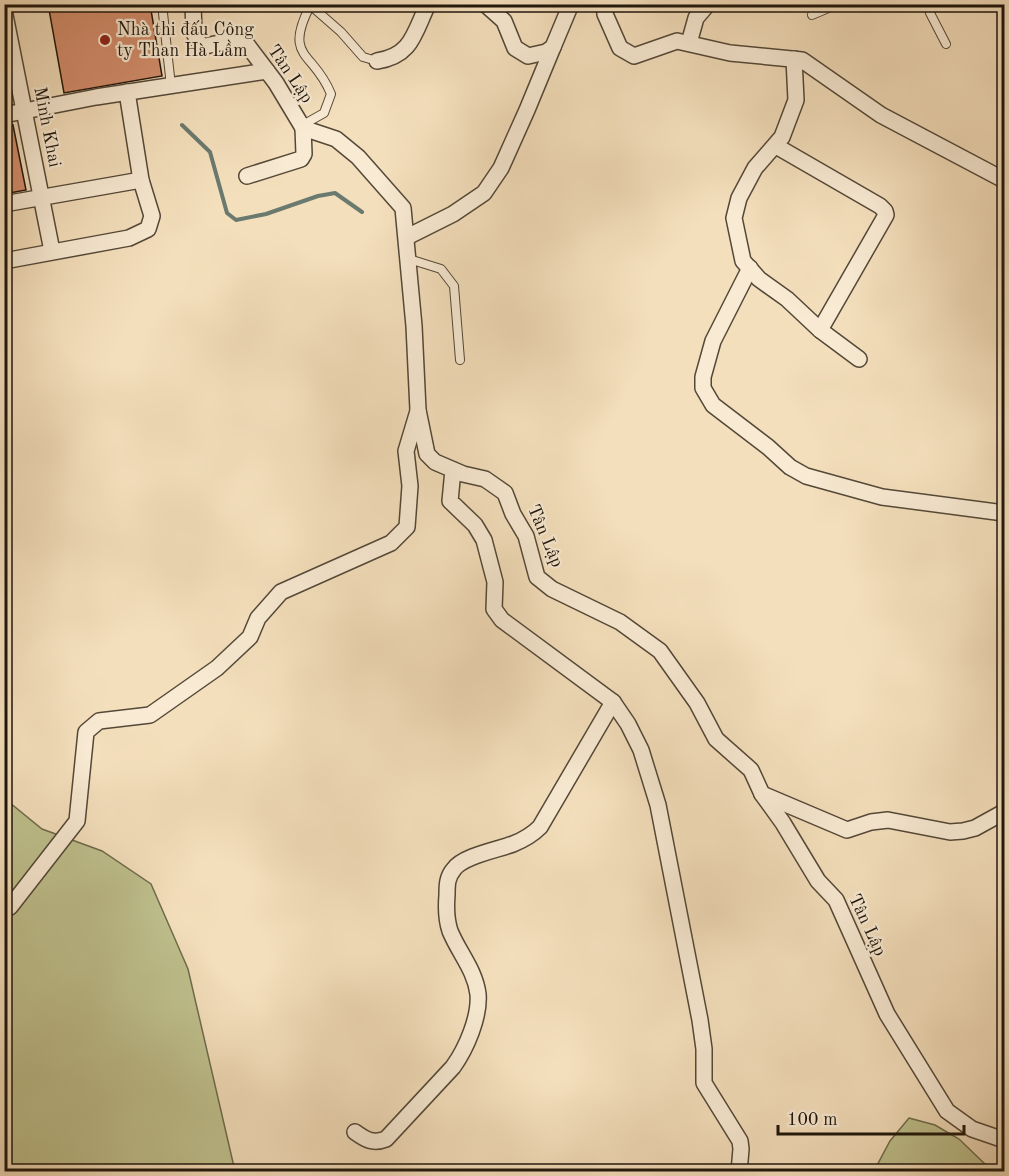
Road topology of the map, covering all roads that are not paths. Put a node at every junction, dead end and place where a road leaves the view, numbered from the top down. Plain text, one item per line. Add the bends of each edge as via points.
1 (162, 4) edge
2 (193, 4) edge
3 (428, 4) edge
4 (485, 4) edge
5 (571, 4) edge
6 (708, 4) edge
7 (838, 4) edge
8 (928, 4) edge
9 (309, 5) edge
10 (607, 8) edge
11 (4, 10) edge
12 (812, 15) dead end
13 (689, 43) junction
14 (946, 44) dead end
15 (553, 47) junction
16 (794, 59) junction
17 (377, 61) joint
18 (267, 71) junction
19 (171, 86) junction
20 (127, 92) junction
21 (24, 111) junction
22 (4, 115) edge
23 (302, 127) junction
24 (776, 146) junction
25 (247, 176) dead end
26 (141, 180) junction
27 (1005, 180) edge
28 (41, 198) junction
29 (4, 204) edge
30 (407, 237) junction
31 (52, 251) junction
32 (409, 259) junction
33 (4, 261) edge
34 (750, 268) junction
35 (820, 330) junction
36 (859, 359) dead end
37 (460, 360) dead end
38 (418, 410) junction
39 (453, 470) junction
40 (1005, 513) edge
41 (613, 702) junction
42 (762, 794) junction
43 (1005, 812) edge
44 (10, 908) dead end
45 (355, 1132) dead end
46 (1005, 1140) edge
47 (739, 1172) edge

1 - 19 lane
2 - 18 street, Tân Lập via 194,33 201,46 242,38
3 - 17 street via 406,49 398,56
4 - 15 street via 504,21 515,48 528,56
5 - 15 street
6 - 13 street via 696,18
7 - 12 lane
8 - 14 lane
9 - 17 lane via 363,57
9 - 23 lane via 301,22 299,46 331,94 324,113
10 - 13 street via 620,48 634,56 677,41
11 - 21 street, Minh Khai
13 - 16 street via 730,53
15 - 30 street via 501,168 484,193
16 - 24 street via 796,100
16 - 27 street via 802,60 881,116
18 - 19 street
18 - 23 street, Tân Lập
19 - 20 street
20 - 21 street
20 - 26 street
21 - 22 street
21 - 28 street, Minh Khai
23 - 25 street via 302,159
23 - 30 street, Tân Lập via 336,139 358,157 403,208
24 - 34 street via 754,168 734,218 743,261
24 - 35 street via 880,206 886,215
26 - 28 street
26 - 31 street via 152,216 148,229 129,238
28 - 29 street
28 - 31 street, Minh Khai
30 - 32 street, Tân Lập
31 - 33 street
32 - 37 lane via 441,269 454,286
32 - 38 street, Tân Lập
34 - 35 street
34 - 40 street via 713,341 703,378 703,388 713,405 806,476 882,497
35 - 36 street
38 - 39 street, Tân Lập via 427,454
38 - 44 street via 406,451 410,486 407,527 391,543 281,592 258,618 250,637 217,668 150,715 99,721 86,732 77,821
39 - 41 street via 450,501 475,525 484,540 495,582 497,616
39 - 42 street, Tân Lập via 485,479 505,493 526,536 537,577 552,589 620,622 660,651 716,739 751,770
41 - 45 street via 540,827 515,844 459,863 450,874 447,919 473,975 478,998 460,1057 386,1139 368,1141
41 - 47 street via 641,750 658,805 700,1020 704,1083 737,1134 741,1149
42 - 43 street via 847,830 888,820 963,831
42 - 46 street, Tân Lập via 818,881 836,900 887,1014 947,1111 972,1129

